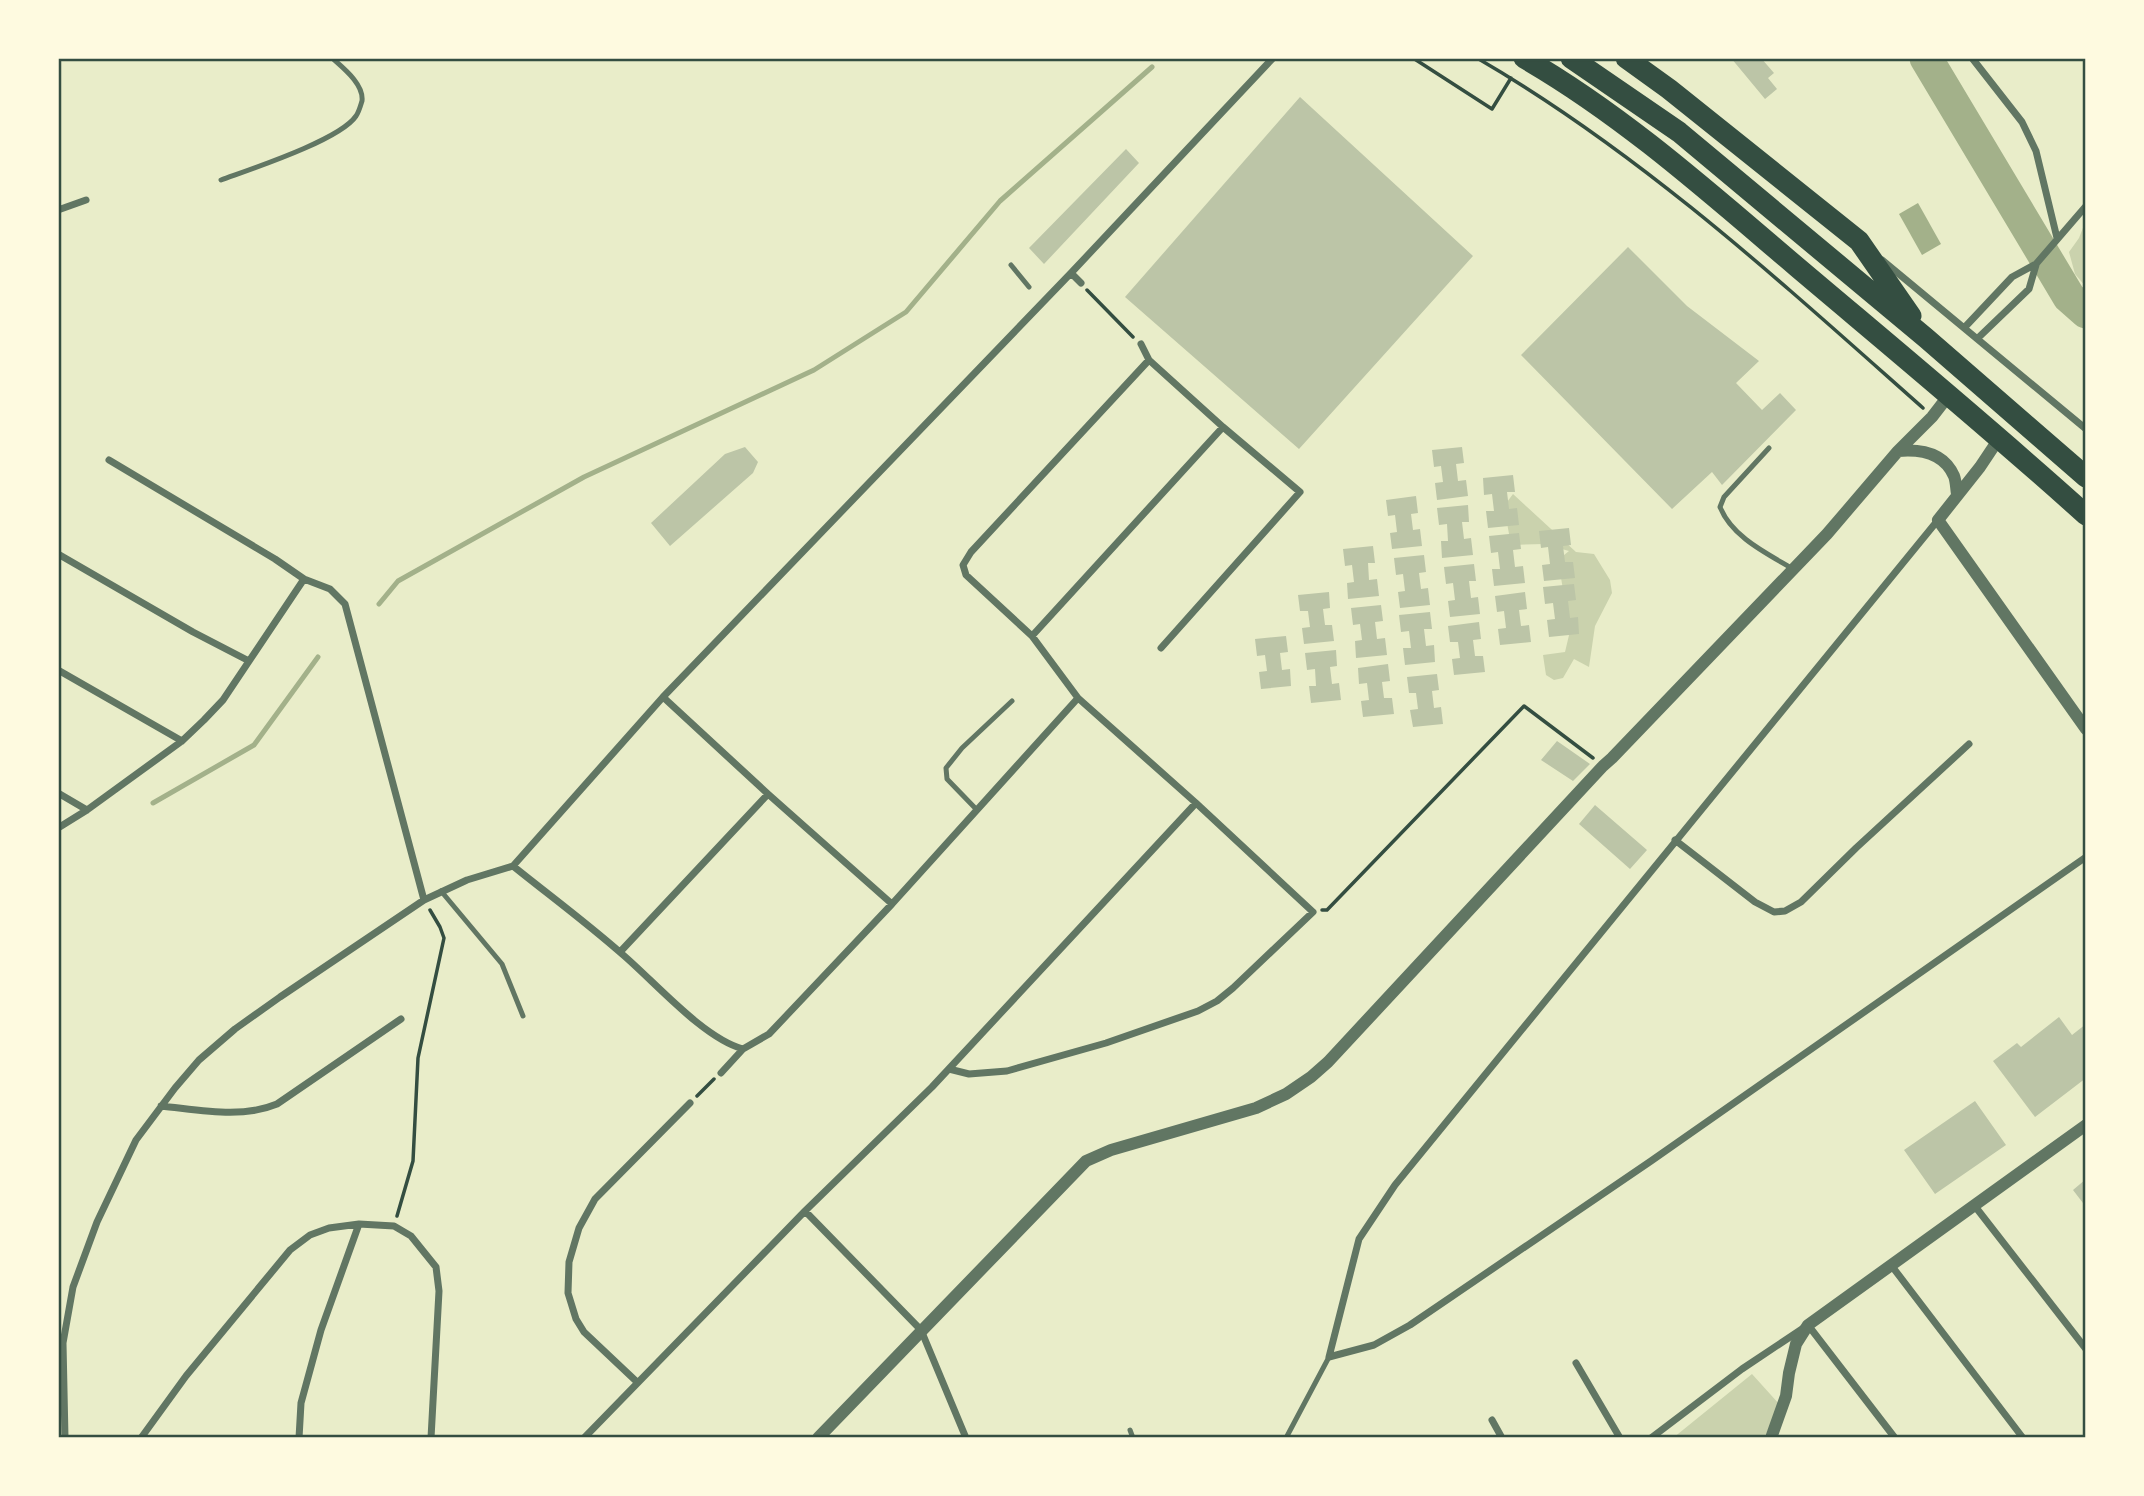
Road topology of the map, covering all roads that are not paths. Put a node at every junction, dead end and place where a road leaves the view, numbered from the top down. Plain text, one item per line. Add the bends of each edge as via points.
1 (332, 58) edge
2 (1273, 58) edge
3 (1571, 58) edge
4 (1626, 58) edge
5 (1972, 58) edge
6 (1521, 63) edge
7 (221, 180) dead end
8 (86, 200) dead end
9 (2086, 206) edge
10 (58, 210) edge
11 (2057, 238) junction
12 (1859, 240) junction
13 (2036, 264) junction
14 (1011, 265) dead end
15 (1071, 273) junction
16 (1081, 284) road end
17 (1029, 287) dead end
18 (1965, 327) junction
19 (1926, 338) junction
20 (1978, 338) junction
21 (1141, 344) road end
22 (1149, 360) junction
23 (1949, 395) junction
24 (1223, 427) junction
25 (2086, 429) edge
26 (2000, 438) junction
27 (1769, 448) dead end
28 (1898, 451) junction
29 (109, 460) dead end
30 (2086, 477) edge
31 (1957, 494) junction
32 (2086, 515) edge
33 (1938, 520) junction
34 (58, 554) edge
35 (1793, 569) junction
36 (304, 579) junction
37 (1031, 636) junction
38 (1161, 648) dead end
39 (249, 661) junction
40 (58, 670) edge
41 (663, 697) junction
42 (1078, 698) junction
43 (1012, 701) dead end
44 (2086, 729) edge
45 (182, 741) junction
46 (1969, 744) dead end
47 (58, 793) edge
48 (768, 794) junction
49 (1196, 803) junction
50 (87, 810) junction
51 (977, 810) junction
52 (58, 828) edge
53 (1675, 840) junction
54 (2086, 857) edge
55 (513, 866) junction
56 (441, 891) junction
57 (424, 900) junction
58 (892, 904) junction
59 (620, 952) junction
60 (523, 1016) dead end
61 (401, 1019) dead end
62 (743, 1049) junction
63 (949, 1069) junction
64 (721, 1073) road end
65 (690, 1103) road end
66 (161, 1106) junction
67 (2086, 1125) edge
68 (1974, 1205) junction
69 (805, 1211) junction
70 (359, 1224) junction
71 (1891, 1265) junction
72 (1808, 1325) junction
73 (921, 1330) junction
74 (2086, 1349) edge
75 (1329, 1357) junction
76 (1576, 1363) dead end
77 (637, 1382) junction
78 (1492, 1420) dead end
79 (1130, 1430) dead end
80 (65, 1438) edge
81 (141, 1438) edge
82 (299, 1438) edge
83 (430, 1438) edge
84 (584, 1438) edge
85 (818, 1438) edge
86 (966, 1438) edge
87 (1133, 1438) edge
88 (1286, 1438) edge
89 (1502, 1438) edge
90 (1619, 1438) edge
91 (1651, 1438) edge
92 (1771, 1438) edge
93 (1895, 1438) edge
94 (2023, 1438) edge

1 - 7 lane via 360,88 357,115 345,127 298,151
2 - 15 street
3 - 19 highway via 1679,132
4 - 12 highway
5 - 11 street via 2022,122 2036,151
6 - 23 highway via 1548,72 1689,176
8 - 10 street
9 - 11 street
11 - 13 street
12 - 18 street
12 - 19 highway
13 - 18 street via 2012,277
13 - 20 street via 2029,289
14 - 17 lane
15 - 16 street
15 - 41 street
18 - 20 street
19 - 30 highway
20 - 25 street
21 - 22 street
22 - 24 street
22 - 37 street via 963,565 966,575
23 - 26 highway
23 - 28 street
24 - 37 street
24 - 38 street via 1300,492
26 - 31 street
26 - 32 highway
27 - 35 lane via 1720,507 1732,528
28 - 31 street via 1919,449 1935,455 1954,476
28 - 35 street
29 - 36 street
31 - 33 street
33 - 44 street
33 - 53 street
34 - 39 street
35 - 73 street via 1311,1077 1256,1108 1086,1161
36 - 39 street
36 - 57 street via 330,589 345,604
37 - 42 street
39 - 45 street via 223,700
40 - 45 street
41 - 48 street
41 - 55 street
42 - 49 street
42 - 51 street
43 - 51 lane via 946,768 947,779
45 - 50 street
46 - 53 street via 1801,902 1785,911 1774,912 1755,902
47 - 50 street
48 - 58 street
48 - 59 street
49 - 63 street
49 - 63 street via 1313,912 1233,988 1198,1011 1007,1071 969,1074
50 - 52 street
51 - 58 street
53 - 75 street via 1374,1214 1359,1238
54 - 75 street via 1410,1325 1374,1345
55 - 56 street
55 - 59 street
56 - 57 street
56 - 60 lane via 502,964
57 - 66 street via 235,1029 199,1060
58 - 62 street via 769,1034
59 - 62 street via 704,1028 729,1046
61 - 66 street via 260,1111
62 - 64 street
63 - 69 street
65 - 77 street via 595,1199 579,1228 569,1262 568,1293 576,1319
66 - 80 street via 136,1140 97,1222 73,1287 63,1343
67 - 68 street
68 - 71 street
68 - 74 street
69 - 73 street
69 - 77 street
70 - 81 street via 310,1235 290,1250
70 - 82 street via 321,1330 301,1403
70 - 83 street via 394,1226 411,1236 436,1267 439,1291
71 - 72 street
71 - 94 street
72 - 91 street
72 - 92 street via 1797,1344
72 - 93 street
73 - 85 street
73 - 86 street
75 - 88 lane
76 - 90 street
77 - 84 street
78 - 89 street
79 - 87 lane

